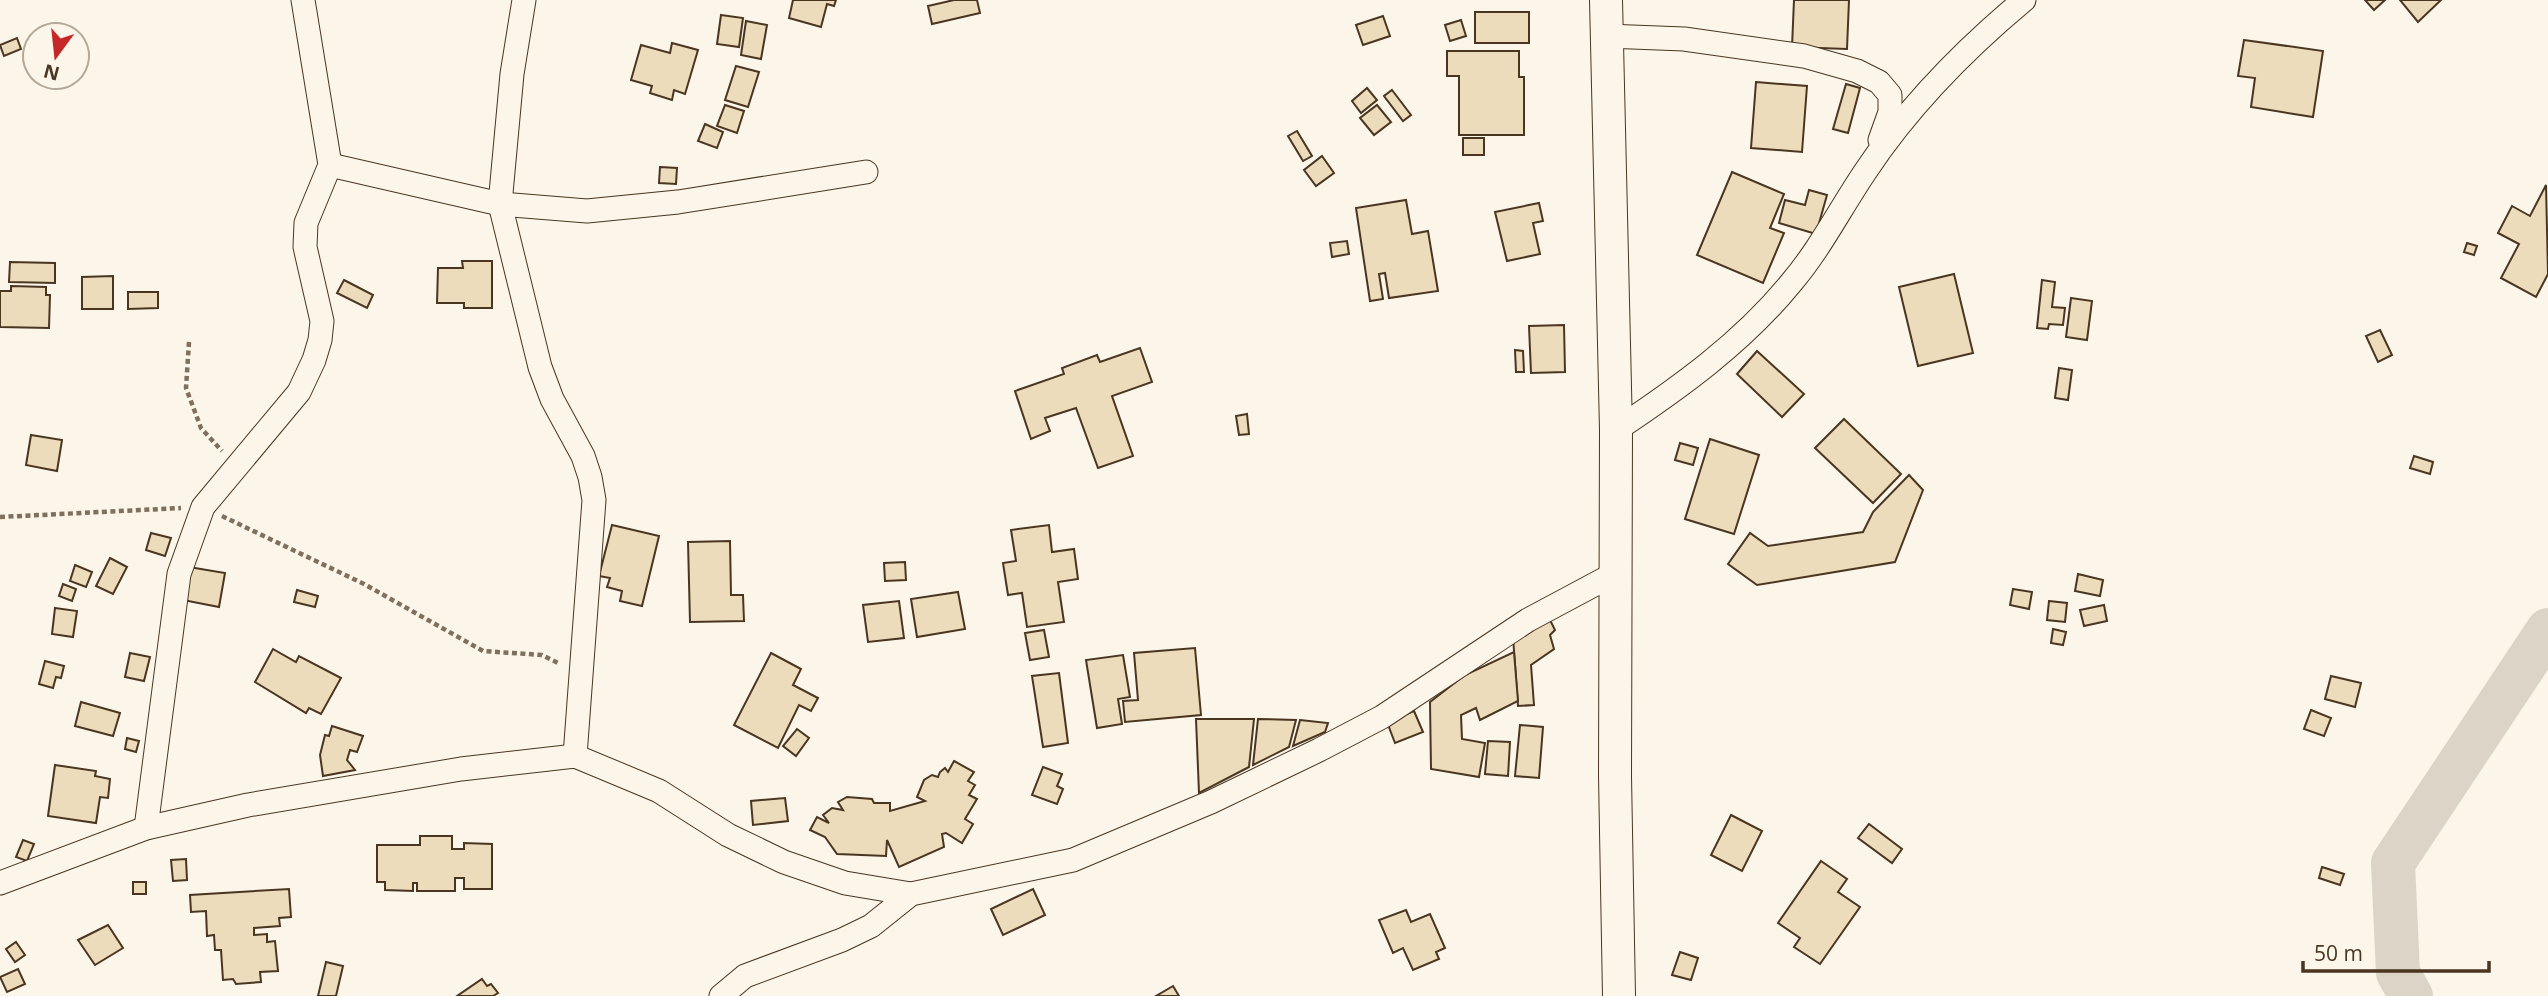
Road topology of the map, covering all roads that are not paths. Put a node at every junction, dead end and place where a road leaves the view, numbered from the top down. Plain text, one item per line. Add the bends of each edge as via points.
1 (303, 0) edge
2 (524, 0) edge
3 (1606, 0) edge
4 (2024, 0) edge
5 (1606, 36) junction
6 (330, 165) junction
7 (1866, 171) junction
8 (866, 172) dead end
9 (500, 204) junction
10 (1616, 430) junction
11 (1616, 573) junction
12 (575, 756) junction
13 (146, 828) junction
14 (0, 883) edge
15 (911, 894) junction
16 (721, 996) edge
17 (1619, 996) edge

1 - 6 street
2 - 9 street
3 - 5 main road
4 - 7 street via 1912,108
5 - 7 street via 1684,39 1804,56 1880,82 1891,95 1890,112
5 - 10 main road
6 - 9 street
6 - 13 street via 304,236 322,321 317,350 299,392 203,507 180,574
7 - 10 street via 1793,282 1766,312 1684,385
8 - 9 street via 678,202 586,211
9 - 12 street via 540,367 583,456 592,488
10 - 11 main road
11 - 15 street via 1528,620 1382,717 1211,802 1073,860
11 - 17 main road
12 - 13 street via 461,769 275,800
12 - 15 street via 659,791 728,835 784,862 845,883
13 - 14 street
15 - 16 street via 871,926 745,975

